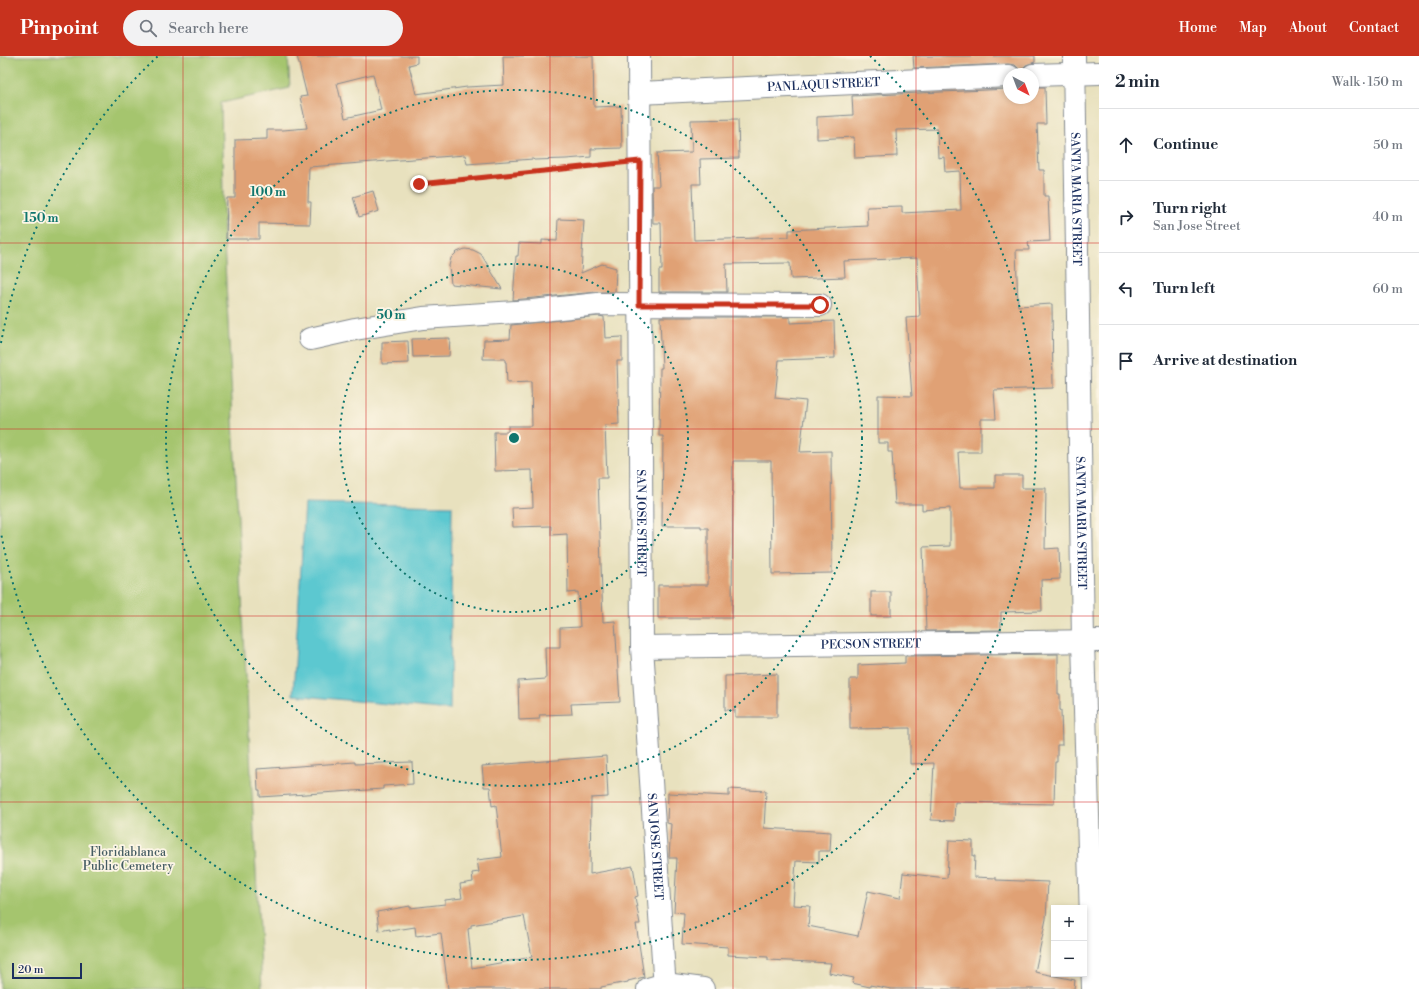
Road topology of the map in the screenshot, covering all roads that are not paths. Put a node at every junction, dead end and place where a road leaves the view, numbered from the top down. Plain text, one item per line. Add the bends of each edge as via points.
1 (639, 56) edge
2 (1074, 65) edge
3 (1099, 73) edge
4 (1039, 74) edge
5 (1003, 76) edge
6 (639, 93) junction
7 (639, 305) junction
8 (820, 305) dead end
9 (310, 339) dead end
10 (1091, 641) edge
11 (642, 647) junction
12 (660, 987) edge
13 (703, 989) edge
14 (1093, 989) edge

1 - 6 street, SAN JOSE STREET
2 - 3 street
2 - 4 street
2 - 10 street, SANTA MARIA STREET
5 - 6 street, PANLAQUI STREET
6 - 7 street, SAN JOSE STREET
7 - 8 street
7 - 9 street via 598,304 424,318
7 - 11 street, SAN JOSE STREET
10 - 11 street, PECSON STREET
10 - 14 street, SANTA MARIA STREET
11 - 12 street, SAN JOSE STREET
12 - 13 street

